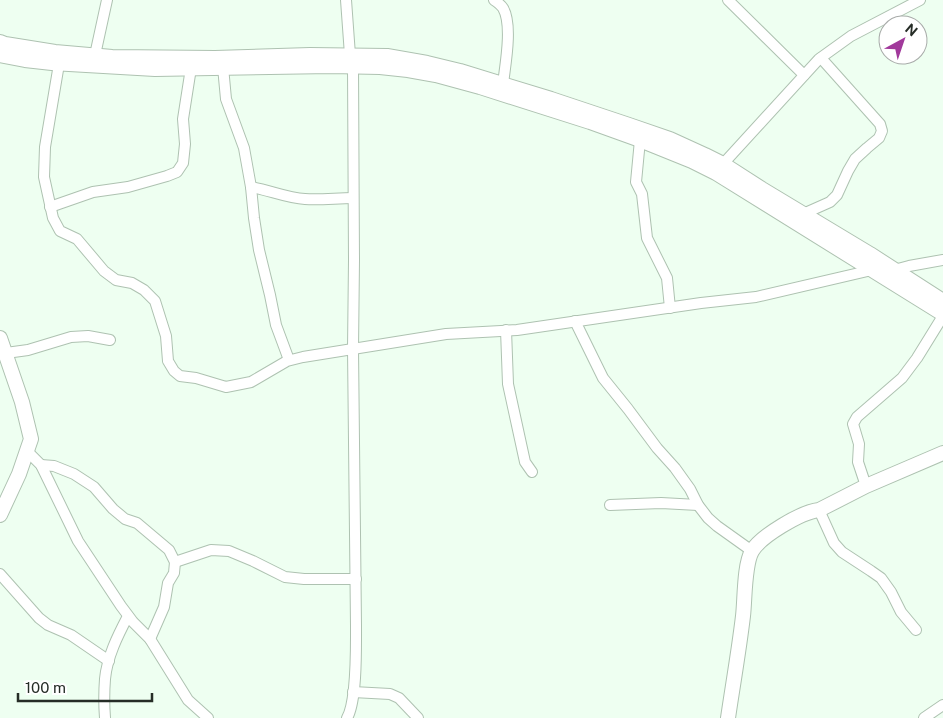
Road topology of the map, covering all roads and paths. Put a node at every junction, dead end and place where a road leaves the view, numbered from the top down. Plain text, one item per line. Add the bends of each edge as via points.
1 (107, 0) edge
2 (346, 0) edge
3 (494, 0) edge
4 (728, 0) edge
5 (920, 0) edge
6 (0, 42) edge
7 (0, 55) edge
8 (95, 55) junction
9 (821, 58) junction
10 (351, 61) junction
11 (59, 64) junction
12 (191, 68) junction
13 (223, 68) junction
14 (804, 75) junction
15 (503, 84) junction
16 (640, 140) junction
17 (723, 164) junction
18 (251, 187) junction
19 (353, 198) junction
20 (50, 207) junction
21 (804, 214) junction
22 (943, 260) edge
23 (872, 270) junction
24 (894, 270) junction
25 (943, 301) edge
26 (670, 308) junction
27 (943, 315) edge
28 (575, 321) junction
29 (506, 330) junction
30 (0, 338) edge
31 (110, 340) dead end
32 (353, 349) junction
33 (6, 352) junction
34 (289, 360) junction
35 (28, 452) junction
36 (943, 453) edge
37 (41, 465) junction
38 (532, 472) dead end
39 (866, 486) junction
40 (610, 505) dead end
41 (698, 505) junction
42 (819, 510) junction
43 (0, 515) edge
44 (752, 551) junction
45 (175, 562) junction
46 (0, 574) edge
47 (356, 579) junction
48 (128, 616) junction
49 (916, 630) dead end
50 (150, 638) junction
51 (109, 661) junction
52 (353, 692) junction
53 (943, 704) edge
54 (934, 715) edge
55 (105, 718) edge
56 (208, 718) edge
57 (346, 718) edge
58 (418, 718) edge
59 (728, 718) edge
60 (924, 718) edge

1 - 8 street
2 - 10 street
3 - 15 street via 503,8 507,24 508,51
4 - 14 street
5 - 9 street via 851,36
6 - 8 main road
7 - 11 main road
8 - 10 main road
9 - 14 street
9 - 21 street via 880,124 882,131 879,138 855,159 837,195 830,202
10 - 13 main road
10 - 15 main road via 387,56 427,63
10 - 16 main road via 436,75 480,87
10 - 19 street
11 - 12 main road
11 - 20 street via 45,146 44,178
12 - 13 main road
12 - 20 street via 183,119 182,163 177,172 128,187 93,192
13 - 18 street via 226,99 244,148
14 - 17 street
15 - 17 main road via 653,133
16 - 23 main road via 716,172
16 - 26 street via 636,182 642,194 647,238 667,278
17 - 21 main road
18 - 19 street via 305,199
18 - 34 street via 259,250 276,325
19 - 32 street
20 - 34 street via 60,231 77,238 104,272 116,280 132,283 155,301 166,336 168,361 180,376 226,387 251,382
21 - 24 main road
22 - 24 street
23 - 26 street via 756,297
23 - 27 main road
24 - 25 main road
26 - 28 street
27 - 39 street via 902,378 853,424 858,462
28 - 29 street
28 - 41 street via 602,378 675,468
29 - 32 street via 446,334
29 - 38 street via 508,384 525,462
30 - 33 main road
31 - 33 street via 71,337 28,350
32 - 34 street
32 - 47 street
33 - 35 main road via 28,420 31,439
35 - 37 street
35 - 43 main road
36 - 39 main road
37 - 45 street via 54,466 94,487 125,520 137,523 169,550
37 - 48 street via 78,541
39 - 42 main road
40 - 41 street
41 - 44 street via 717,526
42 - 44 main road via 784,524
42 - 49 street via 834,543 881,578
44 - 59 main road
45 - 47 street via 211,550 229,551 285,577
45 - 50 street via 164,607
46 - 51 street via 39,618 72,635
47 - 52 street
48 - 50 street
48 - 51 street
50 - 56 street via 188,700
51 - 55 street via 105,677
52 - 57 street
52 - 58 street via 390,694 399,698
53 - 54 street
54 - 60 street

